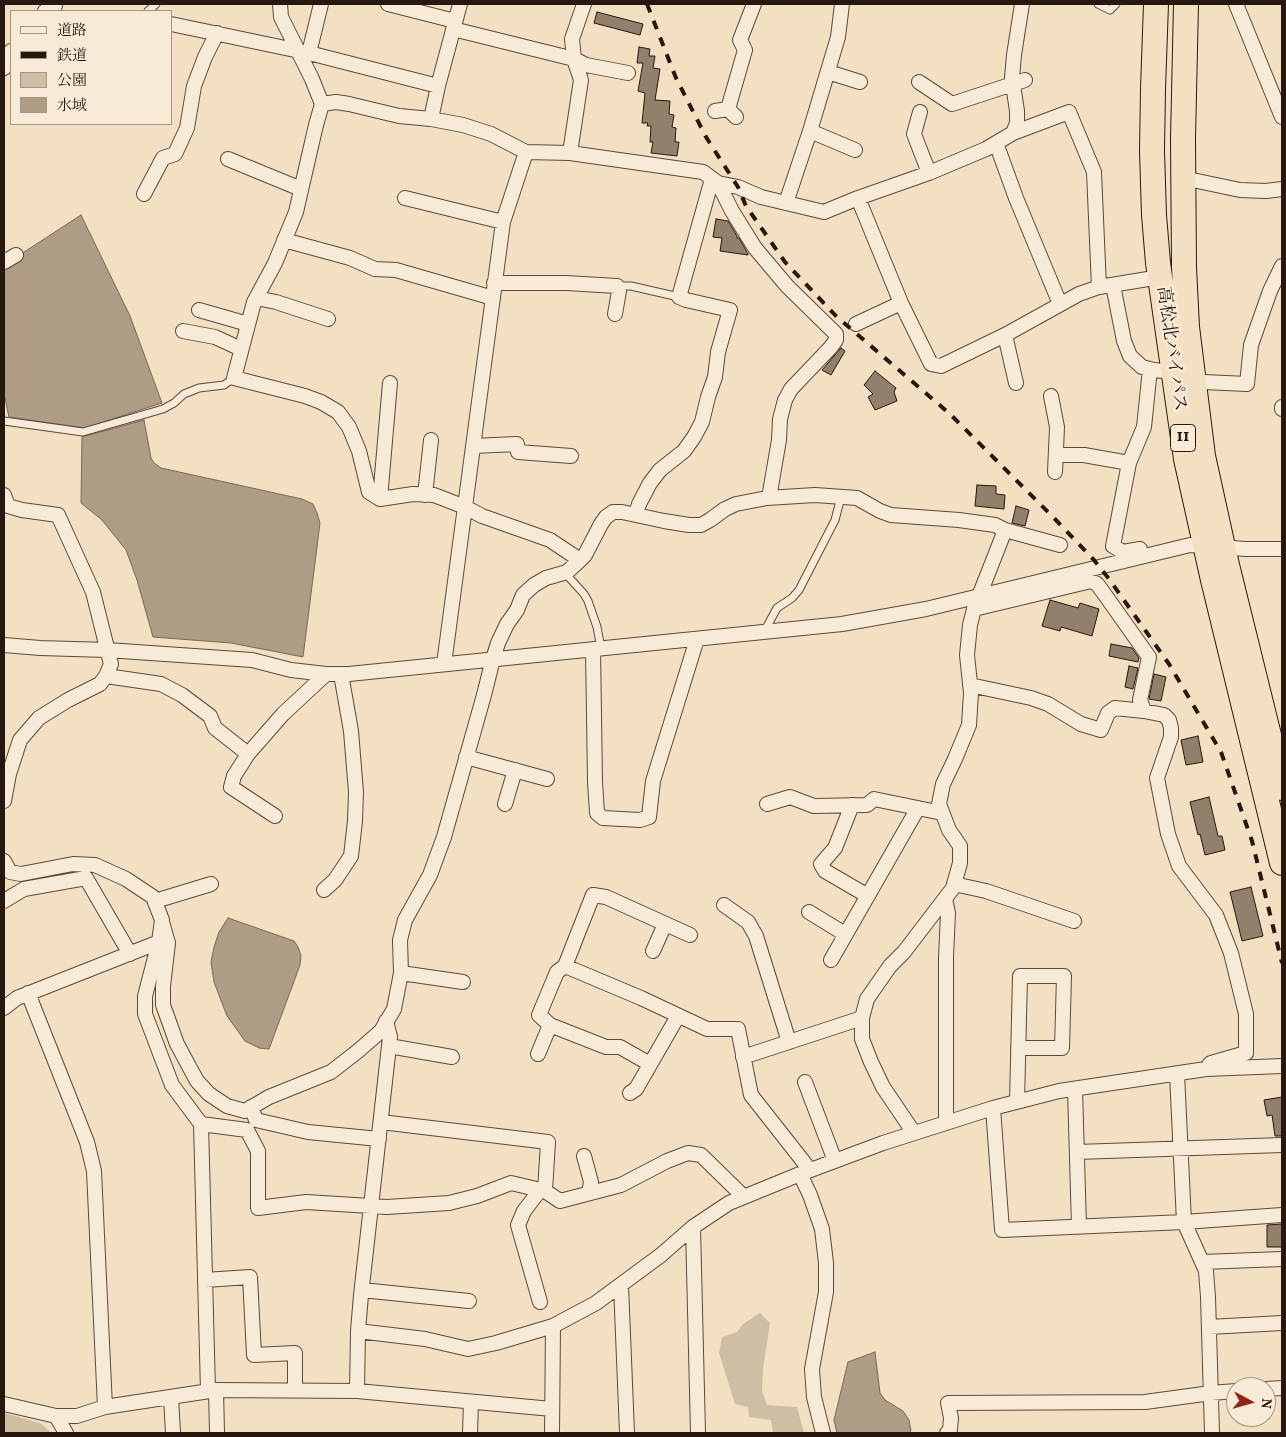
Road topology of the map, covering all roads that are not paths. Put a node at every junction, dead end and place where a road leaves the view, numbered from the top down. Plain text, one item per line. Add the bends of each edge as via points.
1 (280, 4) edge
2 (321, 4) edge
3 (388, 4) edge
4 (460, 4) edge
5 (584, 4) edge
6 (754, 4) edge
7 (842, 4) edge
8 (1022, 4) edge
9 (1098, 4) edge
10 (1116, 4) edge
11 (1156, 4) edge
12 (1186, 4) edge
13 (1236, 4) edge
14 (172, 24) edge
15 (454, 25) junction
16 (217, 33) junction
17 (304, 52) junction
18 (10, 53) edge
19 (574, 59) junction
20 (4, 68) edge
21 (828, 72) junction
22 (628, 73) dead end
23 (860, 82) dead end
24 (918, 82) dead end
25 (1019, 82) junction
26 (438, 86) junction
27 (322, 104) junction
28 (726, 112) dead end
29 (920, 112) dead end
30 (1282, 117) edge
31 (432, 119) junction
32 (810, 131) junction
33 (1013, 133) junction
34 (996, 143) junction
35 (856, 150) dead end
36 (526, 152) junction
37 (570, 153) junction
38 (228, 160) dead end
39 (929, 173) junction
40 (1183, 178) junction
41 (715, 181) junction
42 (301, 189) junction
43 (1282, 191) edge
44 (144, 194) dead end
45 (404, 198) dead end
46 (858, 198) junction
47 (786, 202) junction
48 (504, 222) junction
49 (284, 240) junction
50 (1282, 266) edge
51 (1160, 277) junction
52 (494, 283) junction
53 (617, 286) junction
54 (1106, 286) junction
55 (679, 297) junction
56 (256, 298) junction
57 (493, 298) junction
58 (901, 303) junction
59 (1060, 304) junction
60 (199, 310) dead end
61 (615, 314) dead end
62 (328, 319) dead end
63 (248, 324) junction
64 (856, 324) dead end
65 (183, 331) dead end
66 (1005, 335) junction
67 (241, 349) junction
68 (1161, 370) junction
69 (234, 378) junction
70 (390, 383) dead end
71 (1016, 383) dead end
72 (1194, 384) junction
73 (1051, 396) dead end
74 (4, 420) edge
75 (431, 440) dead end
76 (473, 446) junction
77 (1056, 455) junction
78 (571, 456) dead end
79 (1129, 463) junction
80 (1055, 472) dead end
81 (4, 495) edge
82 (425, 495) junction
83 (841, 496) junction
84 (769, 498) junction
85 (380, 499) junction
86 (464, 506) junction
87 (636, 514) junction
88 (1005, 530) junction
89 (1060, 545) dead end
90 (1206, 546) junction
91 (1282, 549) edge
92 (580, 560) junction
93 (564, 573) junction
94 (976, 602) junction
95 (764, 632) junction
96 (697, 639) junction
97 (4, 645) edge
98 (597, 648) junction
99 (107, 650) junction
100 (492, 659) junction
101 (444, 664) junction
102 (326, 674) junction
103 (341, 674) junction
104 (106, 676) junction
105 (970, 685) junction
106 (1144, 711) junction
107 (1276, 735) edge
108 (248, 754) junction
109 (466, 757) junction
110 (515, 770) junction
111 (547, 779) dead end
112 (1282, 788) edge
113 (4, 801) edge
114 (505, 804) dead end
115 (767, 804) dead end
116 (852, 805) junction
117 (918, 808) junction
118 (942, 813) junction
119 (274, 816) dead end
120 (4, 861) edge
121 (1282, 863) edge
122 (211, 884) dead end
123 (954, 884) junction
124 (324, 890) dead end
125 (868, 896) junction
126 (945, 899) junction
127 (4, 901) edge
128 (155, 901) junction
129 (724, 905) dead end
130 (809, 912) dead end
131 (1074, 920) dead end
132 (162, 922) junction
133 (665, 924) junction
134 (846, 934) junction
135 (690, 935) dead end
136 (159, 942) junction
137 (653, 951) dead end
138 (130, 954) junction
139 (830, 960) dead end
140 (565, 966) junction
141 (401, 973) junction
142 (463, 982) dead end
143 (28, 993) junction
144 (4, 1008) edge
145 (678, 1016) junction
146 (862, 1018) junction
147 (386, 1022) junction
148 (550, 1025) junction
149 (789, 1042) junction
150 (388, 1046) junction
151 (1018, 1048) junction
152 (538, 1054) dead end
153 (452, 1057) dead end
154 (743, 1057) junction
155 (650, 1064) junction
156 (1282, 1066) edge
157 (1206, 1069) junction
158 (1177, 1074) junction
159 (805, 1082) dead end
160 (1075, 1089) junction
161 (630, 1094) dead end
162 (1017, 1102) junction
163 (251, 1107) junction
164 (993, 1108) junction
165 (380, 1122) junction
166 (946, 1123) junction
167 (200, 1124) junction
168 (914, 1132) junction
169 (378, 1139) junction
170 (1282, 1145) edge
171 (1181, 1149) junction
172 (1077, 1152) junction
173 (584, 1156) dead end
174 (835, 1160) junction
175 (805, 1172) junction
176 (542, 1190) junction
177 (589, 1193) junction
178 (743, 1196) junction
179 (372, 1206) junction
180 (1282, 1215) edge
181 (1184, 1222) junction
182 (1079, 1227) junction
183 (693, 1228) junction
184 (1282, 1259) edge
185 (1202, 1262) junction
186 (205, 1280) junction
187 (622, 1284) junction
188 (362, 1290) junction
189 (469, 1302) dead end
190 (540, 1302) dead end
191 (1282, 1323) edge
192 (553, 1326) junction
193 (1209, 1327) junction
194 (358, 1331) junction
195 (212, 1390) junction
196 (295, 1390) junction
197 (357, 1391) junction
198 (1226, 1392) edge
199 (1211, 1393) junction
200 (171, 1396) junction
201 (471, 1402) junction
202 (4, 1404) edge
203 (105, 1407) junction
204 (552, 1410) junction
205 (56, 1416) junction
206 (66, 1433) edge
207 (173, 1433) edge
208 (217, 1433) edge
209 (470, 1433) edge
210 (552, 1433) edge
211 (627, 1433) edge
212 (698, 1433) edge
213 (823, 1433) edge
214 (947, 1433) edge
215 (1212, 1433) edge

1 - 17 street via 281,17
2 - 17 street
3 - 15 street
4 - 15 street
5 - 19 street via 572,39
6 - 28 street via 740,40 745,50
7 - 21 street via 838,38
8 - 25 street via 1012,78
9 - 10 lane via 1110,10
11 - 51 highway, 高松北バイパス / 11 via 1152,151
12 - 40 highway, 高松北バイパス / 11
13 - 30 street
14 - 16 street
15 - 19 street
15 - 26 street
16 - 17 street
16 - 44 street via 194,86 187,128 175,154 163,158
17 - 26 street
17 - 27 street
18 - 20 street
19 - 22 street via 586,65
19 - 37 street via 581,80
21 - 23 street
21 - 32 street
24 - 25 street via 952,104
25 - 33 street via 1017,123
26 - 31 street
27 - 31 street via 336,102 399,116
27 - 42 street
29 - 39 street via 914,134
31 - 36 street via 475,128
32 - 35 street
32 - 47 street
33 - 34 street
33 - 54 street via 1070,112 1094,172
34 - 39 street
34 - 59 street
36 - 37 street
36 - 48 street
37 - 41 street via 703,172
38 - 42 street
39 - 46 street
40 - 43 street via 1240,190
40 - 72 highway, 高松北バイパス / 11 via 1187,326
41 - 47 street
41 - 55 street
41 - 84 street via 755,248 787,286 836,334 831,347 791,389 786,400 780,419
42 - 49 street via 296,212
45 - 48 street
46 - 47 street via 824,212
46 - 58 street
48 - 52 street
49 - 56 street
49 - 57 street via 350,258 375,270 396,270
50 - 72 street via 1251,345 1247,384
51 - 54 street
51 - 68 highway, 高松北バイパス / 11
52 - 53 street
52 - 57 street
53 - 55 lane
53 - 61 street
54 - 59 street via 1078,294
54 - 68 street via 1130,356 1142,366
55 - 87 street via 730,310 702,422 684,451 660,470 650,483
56 - 62 street
56 - 63 street
57 - 76 street
58 - 64 street
58 - 66 street via 931,364 941,366
59 - 66 street
60 - 63 street
63 - 67 street
65 - 67 street via 215,337
66 - 71 street
67 - 69 street
68 - 79 street
68 - 90 highway, 高松北バイパス / 11
69 - 74 lane via 224,385 199,388 184,394 162,409 83,432
69 - 85 street via 305,396 338,412 359,451 369,492
70 - 85 street
72 - 90 highway, 高松北バイパス / 11 via 1203,456
73 - 77 street via 1057,427
75 - 82 street
76 - 78 street via 517,444 518,452
76 - 86 street
77 - 79 street via 1084,455
77 - 80 street
79 - 90 street via 1113,546 1123,552 1168,543
81 - 99 street via 8,506 58,515 94,592
82 - 85 street
82 - 86 street
83 - 84 street
83 - 88 street via 857,498 891,515 959,520 995,525
83 - 95 lane via 835,520 799,590 777,608
84 - 87 street via 736,504 701,525
86 - 92 street via 482,516 550,540
86 - 101 street
87 - 92 street via 613,512 606,517
88 - 89 street
88 - 94 street
90 - 91 street
90 - 94 street
90 - 107 highway, 高松北バイパス / 11
90 - 121 highway, 高松北バイパス / 11
92 - 93 street
93 - 98 lane via 588,601 598,627
93 - 100 street via 546,578 524,595
94 - 95 street via 842,624
94 - 105 street via 967,655
94 - 106 street via 1091,581 1097,584 1148,657 1140,700
95 - 96 street
96 - 98 street
96 - 98 street via 653,781 649,817 640,820 603,818 597,813
97 - 99 street
98 - 100 street
99 - 102 street via 252,660
99 - 104 street via 111,664
100 - 101 street
100 - 109 street
101 - 103 street
102 - 103 street
102 - 108 street via 283,714
103 - 124 street via 351,731 355,821 351,856
104 - 108 street via 161,684 182,695 210,716 215,728
104 - 113 street via 100,684 39,718 20,740
105 - 106 street via 1031,698 1048,704 1081,724 1101,730 1108,713 1115,708
105 - 118 street via 969,725 943,784 939,804
106 - 157 street via 1164,715 1169,720 1171,737 1157,778 1168,834 1179,866 1216,915 1232,953 1246,1014 1246,1053 1211,1063
107 - 112 highway, 高松北バイパス / 11
108 - 119 street via 234,776 231,788
109 - 110 street
109 - 141 street via 430,876 405,920 400,940
110 - 111 street
110 - 114 street
115 - 116 street via 790,797 814,806
116 - 117 street via 867,805 874,799
116 - 125 street via 835,848 821,864 825,871
117 - 118 street
117 - 125 street
118 - 123 street via 960,846
120 - 128 street via 10,872 21,874 73,864 95,865 126,879
122 - 128 street
123 - 126 street
123 - 131 street
125 - 134 street
126 - 146 street via 874,988
126 - 166 street via 948,913
127 - 138 street via 24,889 86,878
128 - 132 street
129 - 149 street via 748,922 756,936
130 - 134 street
132 - 136 street
132 - 163 street via 168,943 163,1005 177,1044 196,1081 209,1094 227,1106 245,1111
133 - 135 street
133 - 137 street
133 - 140 street via 606,897 592,895
134 - 139 street
136 - 138 street
136 - 167 street via 145,996 145,1014 172,1085
138 - 143 street
140 - 145 street
140 - 148 street via 558,972 539,1015
141 - 142 street
141 - 147 street via 394,1009
143 - 144 street
143 - 203 street via 87,1142 94,1171
145 - 154 street via 707,1029 738,1029
145 - 155 street
146 - 149 street
146 - 168 street via 862,1039 871,1062 883,1087
147 - 150 street via 390,1037
147 - 163 street via 381,1031 331,1072
148 - 152 street
148 - 155 street via 606,1047 620,1047
149 - 154 street
150 - 153 street
150 - 165 street
151 - 151 street via 1020,976 1064,976 1062,1048
151 - 162 street
154 - 175 street via 751,1095
155 - 161 street
156 - 157 street
157 - 158 street
158 - 160 street
158 - 171 street
159 - 174 street
160 - 162 street
160 - 172 street
162 - 164 street
163 - 169 street via 256,1120 308,1132
164 - 166 street
164 - 182 street via 1002,1230
165 - 169 street
165 - 176 street via 548,1142
166 - 168 street
167 - 179 street via 247,1130 258,1152 258,1208 306,1202
167 - 186 street
168 - 174 street
169 - 179 street
170 - 171 street
171 - 172 street
171 - 181 street
172 - 182 street
173 - 177 street via 591,1182
174 - 175 street
175 - 178 street
175 - 213 street via 822,1229 826,1264 826,1292 812,1369 814,1397
176 - 177 street via 560,1201
176 - 179 street via 510,1183 449,1203
176 - 190 street via 524,1211 518,1226
177 - 178 street via 621,1185 688,1153 701,1155
178 - 183 street
179 - 188 street
180 - 181 street
181 - 182 street
181 - 185 street
183 - 187 street
183 - 212 street
184 - 185 street
185 - 193 street via 1206,1272
186 - 195 street
186 - 196 street via 250,1278 254,1355 295,1353
187 - 192 street via 596,1303
187 - 211 street
188 - 189 street
188 - 194 street
191 - 193 street
192 - 194 street via 468,1349 426,1339
192 - 204 street
193 - 199 street
194 - 197 street
195 - 196 street
195 - 200 street
195 - 208 street
196 - 197 street
197 - 201 street
198 - 199 street
199 - 214 street via 1145,1402 948,1403 951,1418
199 - 215 street
200 - 203 street
200 - 207 street
201 - 204 street
201 - 209 street
202 - 205 street
203 - 205 street via 77,1416
204 - 210 street
205 - 206 street

